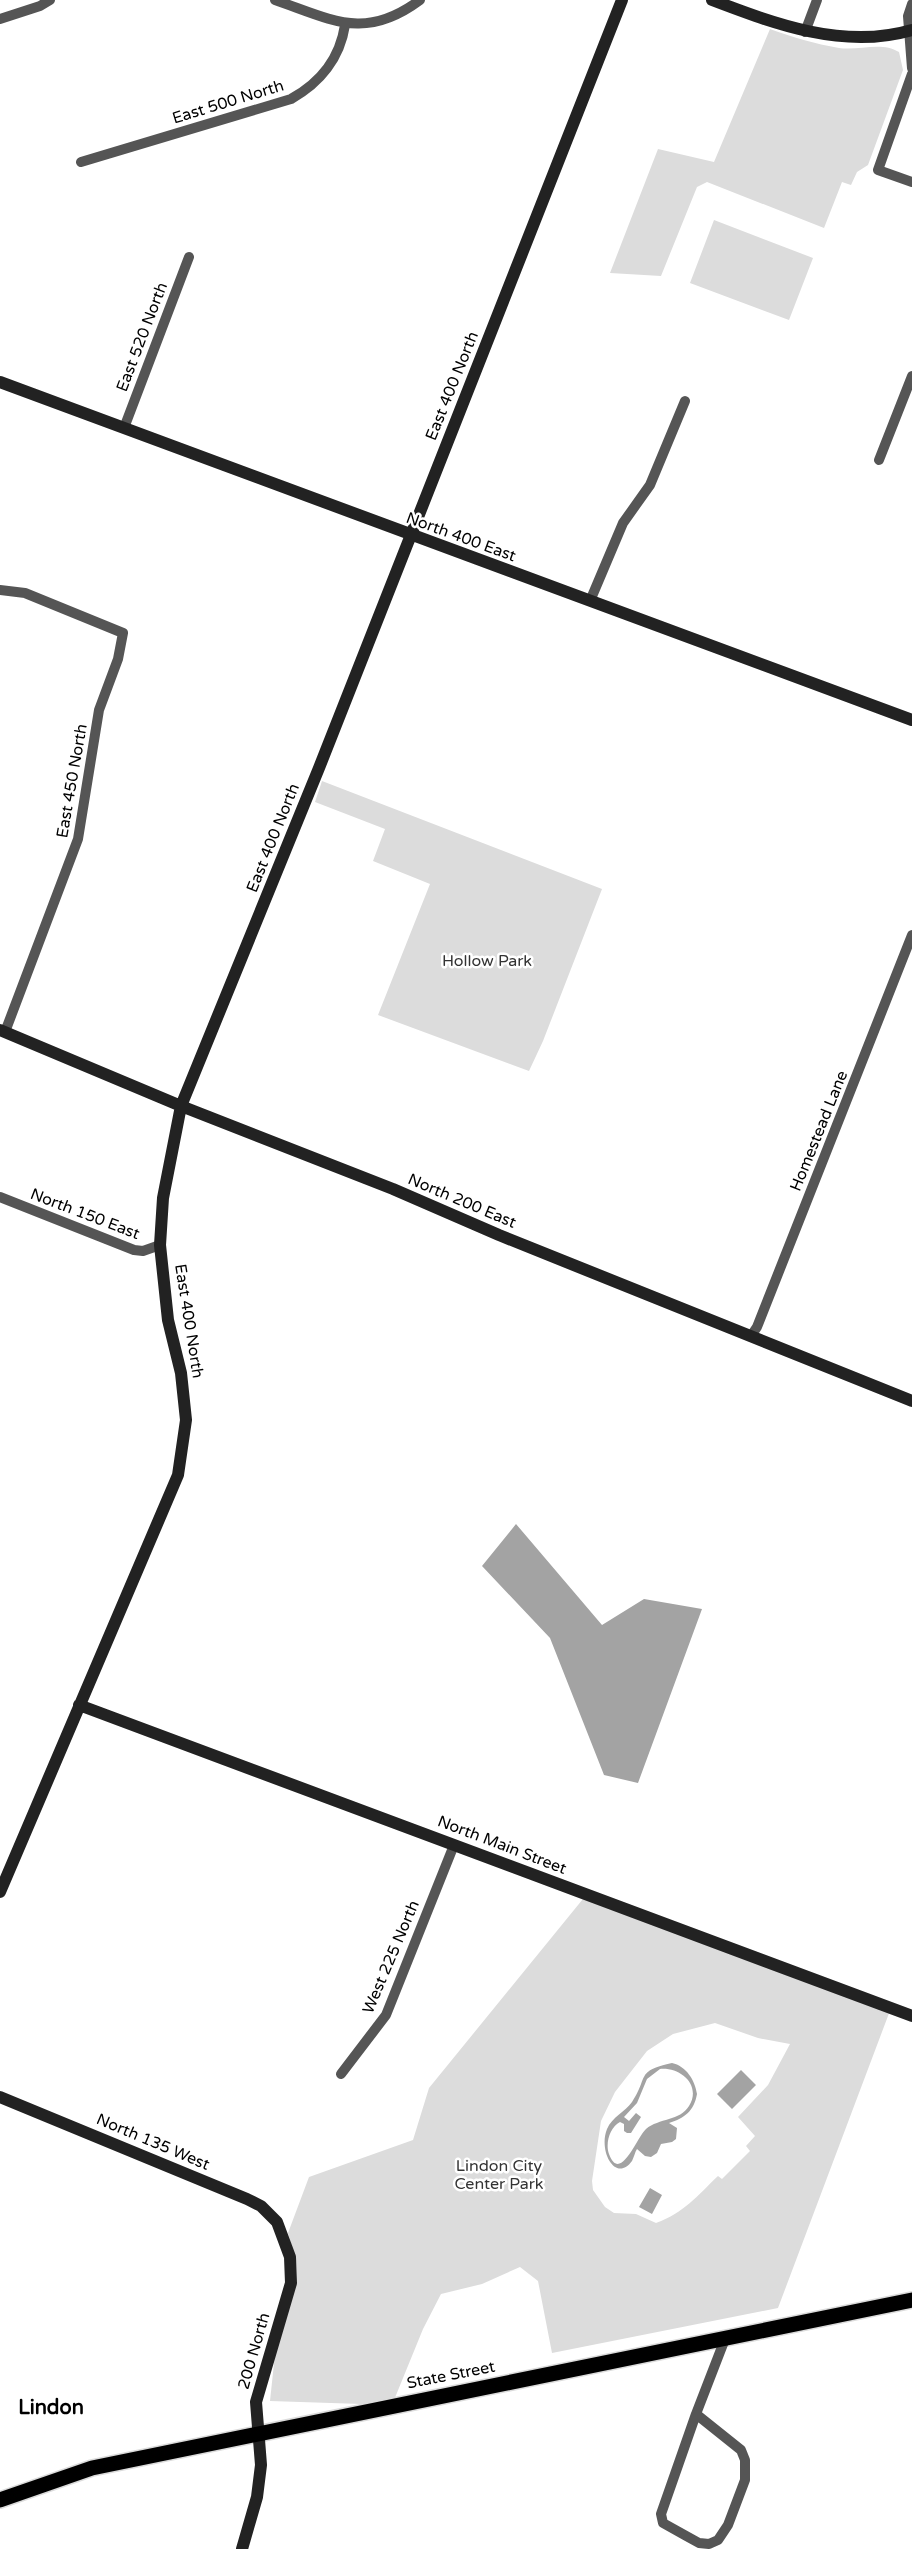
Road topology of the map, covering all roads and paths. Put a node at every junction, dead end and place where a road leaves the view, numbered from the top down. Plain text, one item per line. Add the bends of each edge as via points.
1 (50, 0) edge
2 (275, 0) edge
3 (420, 0) edge
4 (621, 0) edge
5 (712, 0) edge
6 (817, 0) edge
7 (912, 4) edge
8 (0, 19) edge
9 (345, 25) junction
10 (910, 30) edge
11 (804, 32) junction
12 (912, 68) edge
13 (912, 74) edge
14 (81, 162) dead end
15 (912, 182) edge
16 (189, 257) dead end
17 (912, 376) edge
18 (0, 382) edge
19 (685, 401) dead end
20 (124, 428) junction
21 (879, 460) dead end
22 (411, 536) junction
23 (0, 590) edge
24 (591, 601) junction
25 (912, 720) edge
26 (912, 935) edge
27 (2, 1031) edge
28 (181, 1106) junction
29 (0, 1197) edge
30 (160, 1245) junction
31 (751, 1336) junction
32 (912, 1401) edge
33 (79, 1705) junction
34 (454, 1845) junction
35 (0, 1892) edge
36 (912, 2016) edge
37 (341, 2074) dead end
38 (0, 2097) edge
39 (282, 2233) joint
40 (912, 2300) edge
41 (725, 2338) junction
42 (696, 2414) junction
43 (257, 2435) junction
44 (0, 2500) edge
45 (242, 2549) edge

1 - 8 street
2 - 9 street
3 - 9 street via 401,14 377,22
4 - 22 street, East 400 North
5 - 11 street
6 - 11 street
7 - 10 street via 908,16
9 - 14 street, East 500 North via 339,49 326,70 310,89 291,99
10 - 11 street via 874,36
10 - 12 street
13 - 15 street via 878,170
16 - 20 street, East 520 North
17 - 21 street
18 - 20 street, North 400 East
19 - 24 street via 650,485 623,523
20 - 22 street, North 400 East
22 - 24 street, North 400 East
22 - 28 street, East 400 North
23 - 27 street, East 450 North via 25,593 123,633 99,710 78,839
24 - 25 street, North 400 East
26 - 31 street, Homestead Lane
27 - 28 street, North 200 East
28 - 30 street, East 400 North via 163,1198
28 - 31 street, North 200 East
29 - 30 street, North 150 East via 134,1250
30 - 33 street, East 400 North via 168,1320 181,1373 186,1420 177,1475
31 - 32 street, North 200 East
33 - 34 street, North Main Street
33 - 35 street, East 400 North
34 - 36 street, North Main Street
34 - 37 street, West 225 North via 386,2015
38 - 39 street, North 135 West via 261,2206
39 - 43 street, 200 North via 290,2257 291,2283 256,2402
40 - 41 main road, State Street
41 - 42 street
41 - 43 main road, State Street
42 - 42 street via 661,2514 663,2523 699,2543 709,2544 718,2540 728,2525 746,2470 741,2450
43 - 44 main road, State Street via 92,2468
43 - 45 street, 200 North via 261,2464 257,2497

